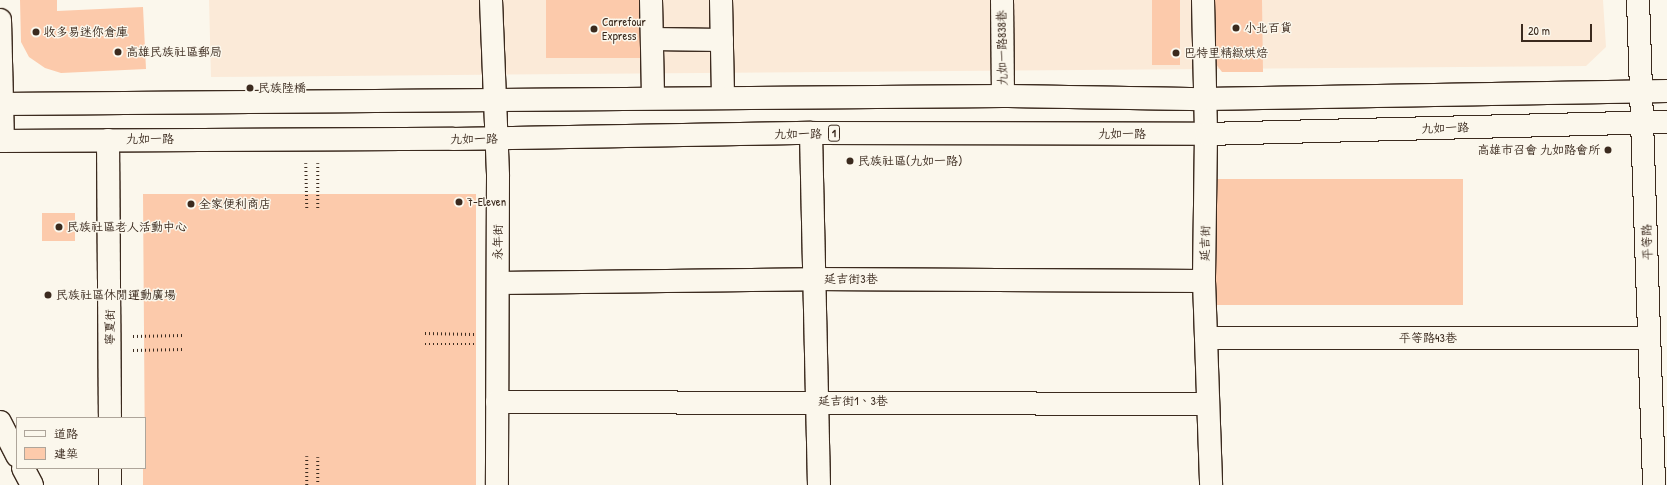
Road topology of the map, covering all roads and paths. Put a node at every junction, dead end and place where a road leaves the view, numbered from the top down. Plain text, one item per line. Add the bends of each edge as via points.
1 (491, 0) edge
2 (651, 0) edge
3 (721, 0) edge
4 (1002, 0) edge
5 (1203, 0) edge
6 (1638, 0) edge
7 (0, 20) edge
8 (652, 39) junction
9 (722, 40) junction
10 (1667, 91) edge
11 (1641, 92) junction
12 (1003, 96) junction
13 (653, 98) junction
14 (723, 98) junction
15 (1204, 99) junction
16 (494, 100) junction
17 (1, 104) edge
18 (1643, 122) junction
19 (1667, 122) edge
20 (811, 133) junction
21 (1206, 134) junction
22 (496, 138) junction
23 (108, 140) junction
24 (2, 141) edge
25 (318, 159) dead end
26 (306, 160) dead end
27 (307, 208) dead end
28 (318, 208) dead end
29 (814, 279) junction
30 (1204, 281) junction
31 (498, 283) junction
32 (425, 333) dead end
33 (183, 335) dead end
34 (1206, 338) junction
35 (1649, 338) junction
36 (498, 339) junction
37 (110, 344) junction
38 (425, 344) dead end
39 (184, 349) dead end
40 (817, 401) junction
41 (497, 402) junction
42 (1208, 404) junction
43 (110, 417) edge
44 (0, 422) edge
45 (16, 454) edge
46 (307, 456) dead end
47 (318, 457) dead end
48 (24, 469) edge
49 (110, 469) edge
50 (1658, 479) edge
51 (32, 485) edge
52 (110, 485) edge
53 (307, 485) edge
54 (318, 485) edge
55 (497, 485) edge
56 (819, 485) edge
57 (1211, 485) edge

1 - 16 main road, 永年街
2 - 8 main road
3 - 9 main road
4 - 12 main road, 九如一路838巷
5 - 15 main road, 延吉街
6 - 11 main road, 平等路
7 - 17 main road
8 - 9 main road
8 - 13 main road
9 - 14 main road
10 - 11 main road
11 - 15 main road
11 - 18 main road, 平等路
12 - 14 main road
12 - 15 main road
13 - 14 main road
13 - 16 main road
15 - 21 main road, 延吉街
16 - 17 main road
16 - 22 main road, 永年街
17 - 24 main road
18 - 19 main road, 九如一路 / 1
18 - 21 main road, 九如一路 / 1
18 - 35 main road, 平等路
20 - 21 main road, 九如一路 / 1
20 - 22 main road, 九如一路 / 1
20 - 29 main road
21 - 30 main road, 延吉街
22 - 23 main road, 九如一路 / 1
22 - 31 main road, 永年街
23 - 24 main road, 九如一路 / 1
23 - 37 main road, 寧夏街
25 - 28 path
26 - 27 path
29 - 30 main road, 延吉街3巷
29 - 31 main road, 延吉街3巷
29 - 40 main road
30 - 34 main road, 延吉街
31 - 36 main road, 永年街
32 - 36 path
33 - 37 path
34 - 35 main road, 平等路43巷
34 - 42 main road, 延吉街
35 - 50 main road, 平等路
36 - 38 path
36 - 41 main road, 永年街
37 - 39 path
37 - 43 main road, 寧夏街
40 - 41 main road, 延吉街1、3巷
40 - 42 main road, 延吉街1、3巷
40 - 56 main road
41 - 55 main road, 永年街
42 - 57 main road, 延吉街
44 - 45 main road
46 - 53 path
47 - 54 path
48 - 51 main road
49 - 52 main road

